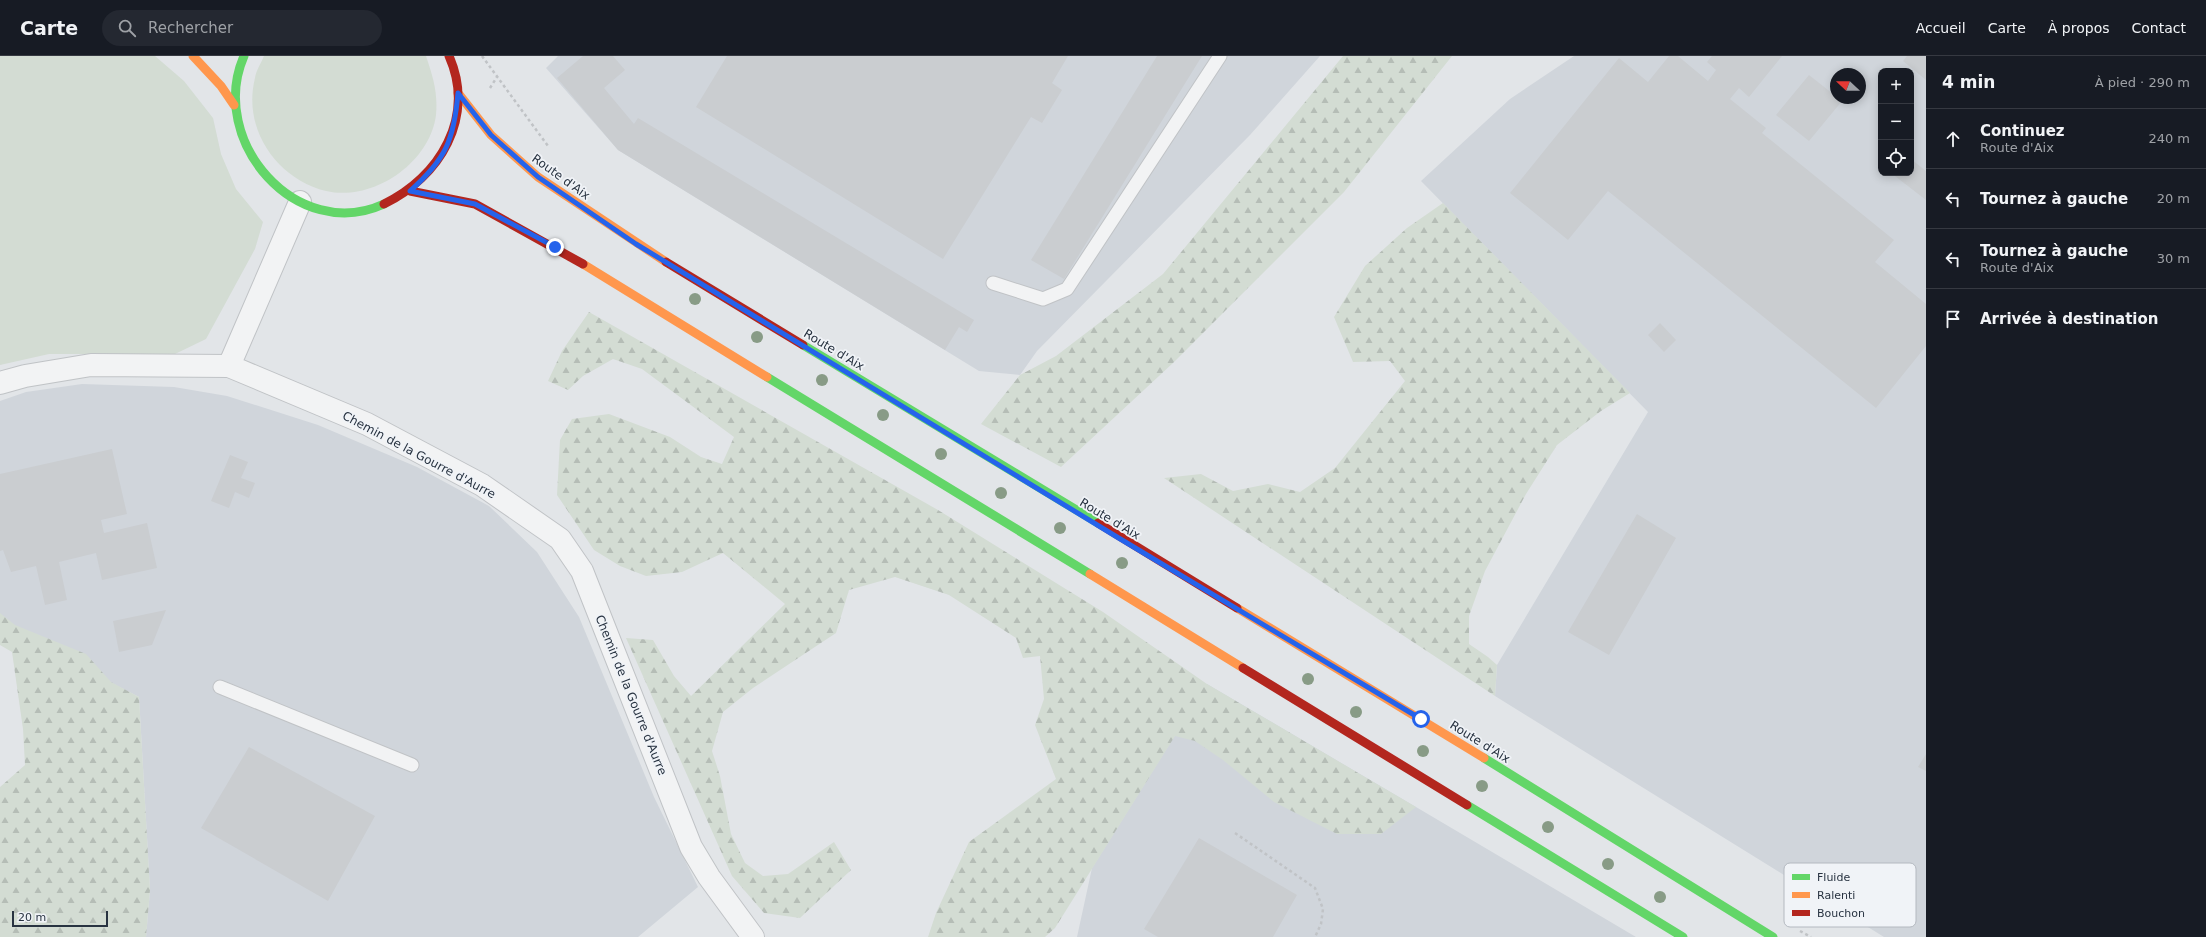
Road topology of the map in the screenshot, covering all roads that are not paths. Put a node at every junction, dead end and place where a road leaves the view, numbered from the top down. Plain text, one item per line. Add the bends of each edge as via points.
1 (193, 56) edge
2 (244, 56) edge
3 (449, 56) edge
4 (1220, 56) edge
5 (458, 93) junction
6 (234, 104) junction
7 (410, 191) junction
8 (300, 202) junction
9 (993, 283) dead end
10 (229, 366) junction
11 (0, 383) edge
12 (220, 687) dead end
13 (412, 765) dead end
14 (753, 937) edge
15 (1683, 937) edge
16 (1773, 937) edge

1 - 6 main road
2 - 6 main road via 239,65
3 - 5 main road
4 - 9 lane via 1067,289 1043,299
5 - 7 main road via 456,121 447,148 431,172
5 - 16 main road, Route d'Aix via 491,135 538,177 636,244 1421,719
6 - 8 main road via 243,145 267,179
7 - 8 main road via 385,204 357,211 328,210
7 - 15 main road via 475,204 555,247
8 - 10 street
10 - 11 street, Chemin de la Gourre d'Aurre via 91,365 25,376
10 - 14 street, Chemin de la Gourre d'Aurre via 374,428 482,485 560,539 582,571 691,847 708,877
12 - 13 lane

